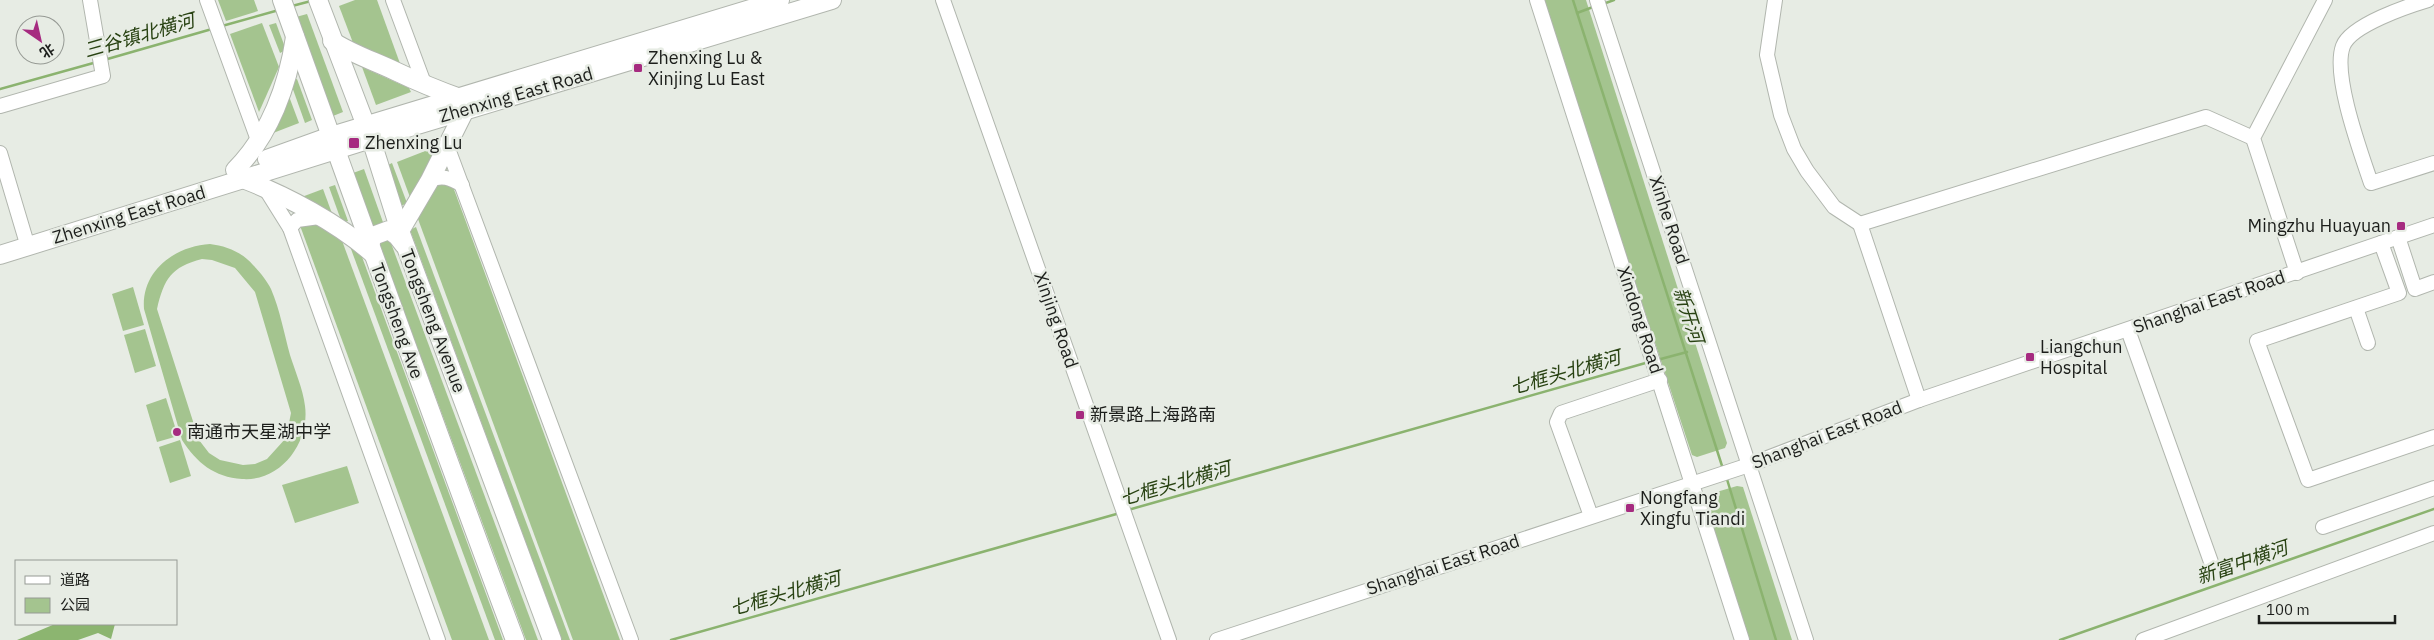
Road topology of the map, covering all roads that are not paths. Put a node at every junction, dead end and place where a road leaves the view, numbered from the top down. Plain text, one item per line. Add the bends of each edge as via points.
1 (90, 0) edge
2 (207, 0) edge
3 (393, 0) edge
4 (780, 0) edge
5 (832, 0) edge
6 (943, 0) edge
7 (1537, 0) edge
8 (1775, 0) edge
9 (2325, 0) edge
10 (2428, 0) edge
11 (282, 1) edge
12 (319, 4) edge
13 (1599, 6) edge
14 (295, 36) junction
15 (332, 41) junction
16 (425, 86) junction
17 (462, 104) junction
18 (0, 106) edge
19 (369, 133) junction
20 (2253, 138) junction
21 (258, 140) junction
22 (334, 143) junction
23 (448, 146) junction
24 (0, 153) edge
25 (2434, 163) edge
26 (239, 175) junction
27 (430, 180) junction
28 (462, 185) junction
29 (264, 188) junction
30 (319, 217) junction
31 (1860, 224) junction
32 (2434, 225) edge
33 (290, 228) junction
34 (2398, 237) junction
35 (403, 239) junction
36 (26, 242) junction
37 (2381, 243) junction
38 (0, 244) edge
39 (371, 250) junction
40 (0, 255) edge
41 (2297, 273) junction
42 (2434, 282) edge
43 (2356, 308) junction
44 (2128, 330) junction
45 (2368, 343) dead end
46 (1659, 377) junction
47 (1645, 385) junction
48 (1919, 400) junction
49 (1602, 408) dead end
50 (2434, 437) edge
51 (1749, 465) junction
52 (1693, 482) junction
53 (2434, 488) edge
54 (1591, 516) junction
55 (2323, 527) dead end
56 (2434, 533) edge
57 (2211, 562) dead end
58 (438, 640) edge
59 (514, 640) edge
60 (552, 640) edge
61 (631, 640) edge
62 (1169, 640) edge
63 (1217, 640) edge
64 (1742, 640) edge
65 (1806, 640) edge
66 (2143, 640) edge

1 - 18 street via 104,76
2 - 21 street
3 - 16 street
4 - 17 main road, Zhenxing East Road
5 - 17 main road, Zhenxing East Road
6 - 62 street, Xinjing Road
7 - 46 street, Xindong Road
8 - 31 street via 1767,55 1781,115 1794,149 1834,208
9 - 20 street
10 - 25 street via 2366,24 2343,44 2340,58 2344,90 2371,183
11 - 14 main road, Tongsheng Ave
12 - 15 main road, Tongsheng Avenue
13 - 51 street, Xinhe Road
14 - 21 main road via 285,84
14 - 22 main road, Tongsheng Ave
15 - 16 main road
15 - 19 main road, Tongsheng Avenue
16 - 17 main road
17 - 19 main road, Zhenxing East Road
17 - 23 main road
19 - 22 main road, Zhenxing East Road
19 - 35 main road, Tongsheng Avenue
20 - 31 street via 2206,117
20 - 41 street
21 - 26 main road
22 - 26 main road, Zhenxing East Road
22 - 39 main road, Tongsheng Ave
23 - 27 main road
23 - 28 street
24 - 36 street
26 - 29 main road
26 - 36 main road, Zhenxing East Road
27 - 28 street via 440,176
27 - 35 main road
28 - 61 street
29 - 30 main road
29 - 33 street
30 - 33 street via 298,220
30 - 39 main road
31 - 48 street
32 - 34 street, Shanghai East Road
33 - 58 street
34 - 37 street, Shanghai East Road
34 - 42 street via 2415,289
35 - 39 main road via 389,230 373,236
35 - 60 main road, Tongsheng Avenue
36 - 38 main road, Zhenxing East Road
36 - 40 main road, Zhenxing East Road
37 - 41 street, Shanghai East Road
37 - 43 street via 2399,293
39 - 59 main road, Tongsheng Ave
41 - 44 street, Shanghai East Road
43 - 45 street
43 - 50 street via 2258,341 2308,480
44 - 48 street, Shanghai East Road
44 - 57 street
46 - 47 street
46 - 52 street, Xindong Road
47 - 49 street via 1634,397
47 - 54 street via 1561,413 1557,422
48 - 51 street, Shanghai East Road
51 - 52 street, Shanghai East Road
51 - 65 street, Xinhe Road
52 - 54 street, Shanghai East Road
52 - 64 street, Xindong Road
53 - 55 street
54 - 63 street, Shanghai East Road
56 - 66 street

